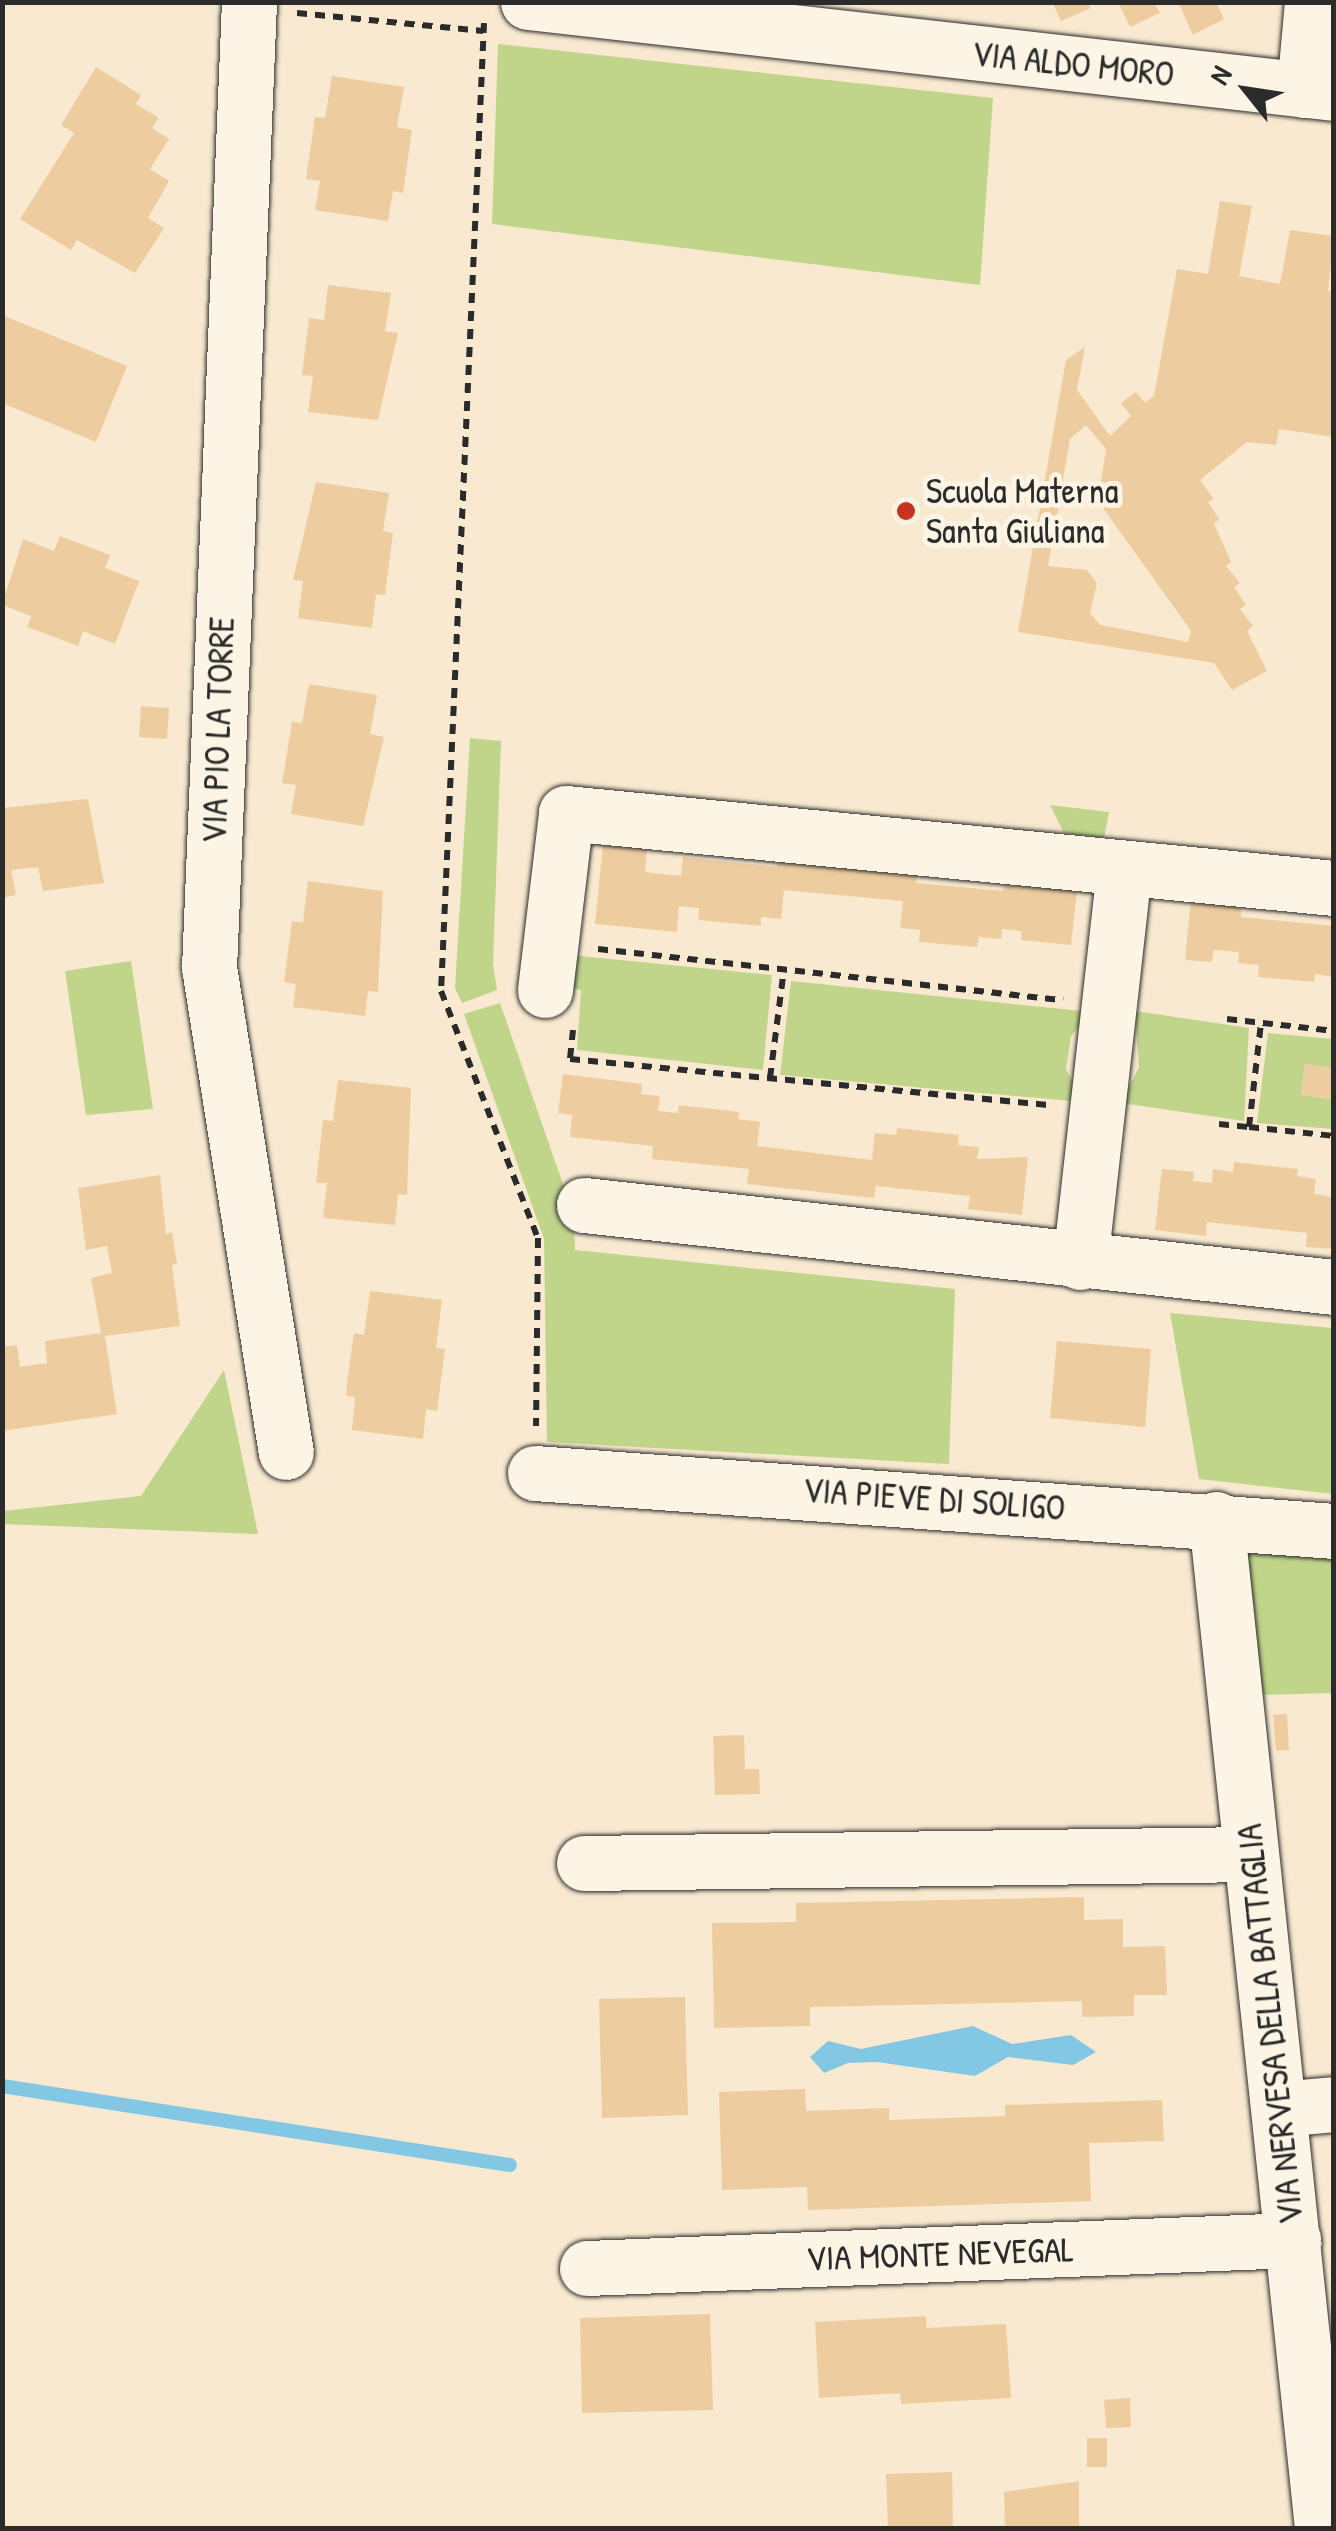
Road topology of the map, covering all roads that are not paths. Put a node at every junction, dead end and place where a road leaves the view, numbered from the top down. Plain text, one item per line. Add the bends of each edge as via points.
1 (249, 2) edge
2 (1312, 2) edge
3 (506, 10) edge
4 (712, 12) edge
5 (804, 18) edge
6 (1318, 91) edge
7 (1124, 868) junction
8 (1334, 888) edge
9 (547, 967) road end
10 (584, 1206) dead end
11 (1080, 1262) junction
12 (1334, 1287) edge
13 (286, 1452) dead end
14 (535, 1472) road end
15 (1216, 1520) junction
16 (1334, 1531) edge
17 (1251, 1854) junction
18 (584, 1862) dead end
19 (1334, 2104) edge
20 (1280, 2110) junction
21 (1293, 2240) junction
22 (587, 2268) dead end
23 (1322, 2528) edge

1 - 13 street, VIA PIO LA TORRE via 209,967
2 - 6 street
3 - 4 street, VIA ALDO MORO
4 - 5 street, VIA ALDO MORO
5 - 6 street, VIA ALDO MORO
7 - 8 street
7 - 9 street via 566,812
7 - 11 street
10 - 11 street
11 - 12 street
14 - 15 street, VIA PIEVE DI SOLIGO
15 - 16 street, VIA PIEVE DI SOLIGO
15 - 17 street, VIA NERVESA DELLA BATTAGLIA
17 - 18 street
17 - 20 street, VIA NERVESA DELLA BATTAGLIA
19 - 20 street
20 - 21 street, VIA NERVESA DELLA BATTAGLIA
21 - 22 street, VIA MONTE NEVEGAL
21 - 23 street, VIA NERVESA DELLA BATTAGLIA

